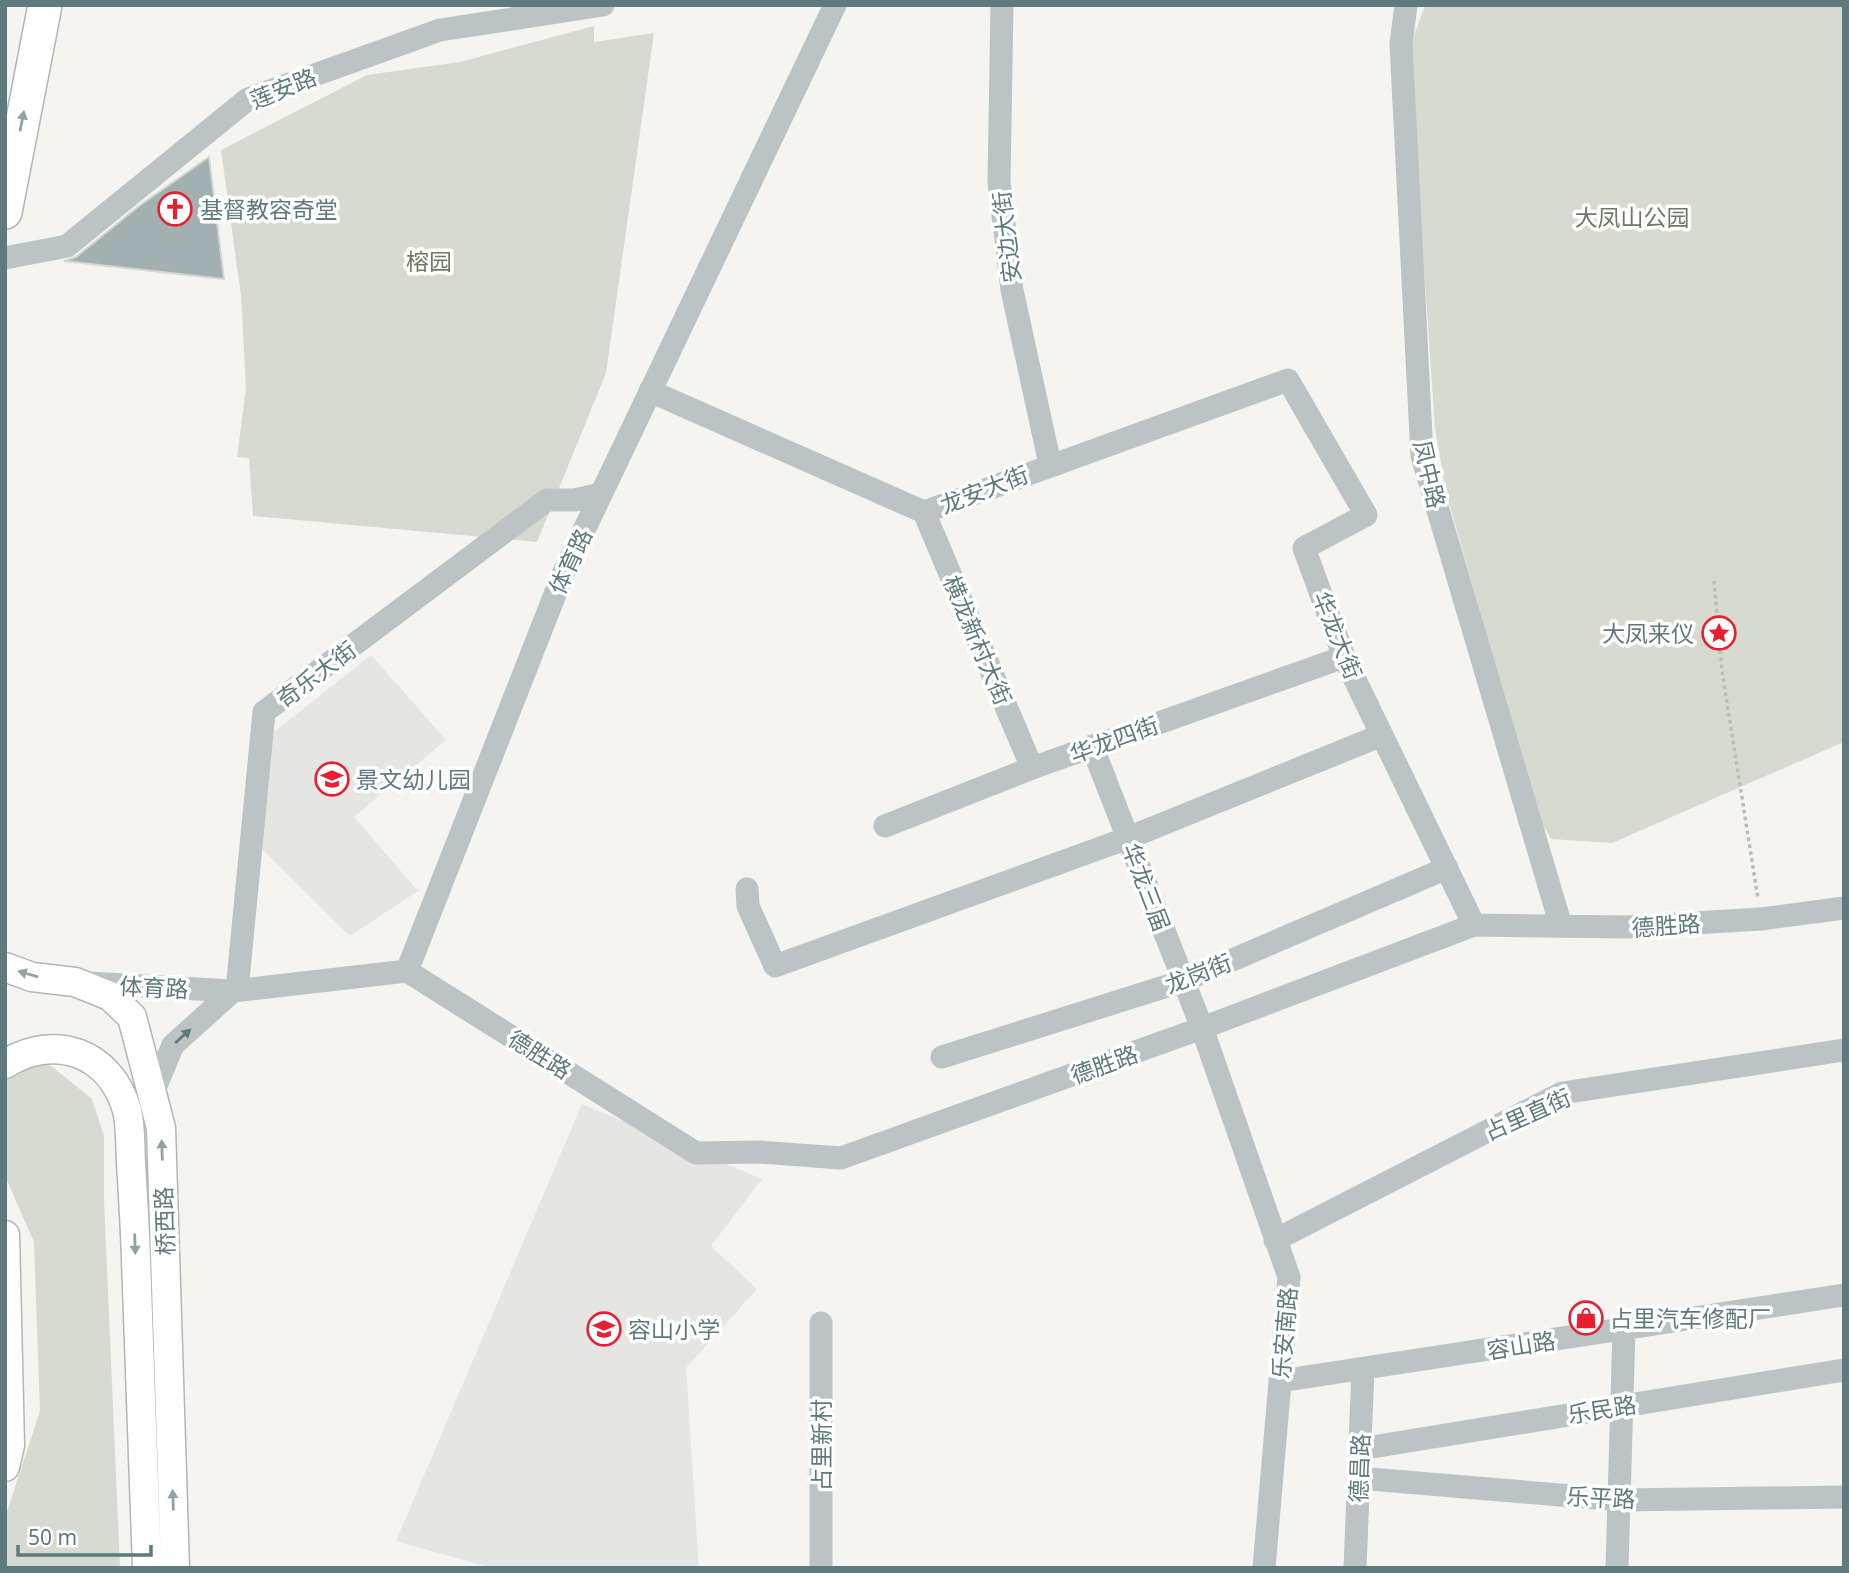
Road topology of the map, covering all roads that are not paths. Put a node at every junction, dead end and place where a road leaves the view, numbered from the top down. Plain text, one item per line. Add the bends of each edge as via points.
1 (45, 5) edge
2 (603, 5) edge
3 (835, 5) edge
4 (1002, 5) edge
5 (1406, 5) edge
6 (5, 212) edge
7 (5, 258) edge
8 (1288, 380) joint
9 (650, 391) junction
10 (1050, 464) junction
11 (601, 494) junction
12 (924, 512) junction
13 (1344, 657) junction
14 (1382, 735) junction
15 (1092, 746) junction
16 (1032, 768) junction
17 (885, 826) dead end
18 (1128, 838) junction
19 (1447, 869) junction
20 (747, 889) dead end
21 (1844, 908) edge
22 (1474, 925) junction
23 (1561, 926) junction
24 (5, 967) edge
25 (407, 971) junction
26 (1183, 981) junction
27 (75, 982) junction
28 (235, 990) junction
29 (1202, 1028) junction
30 (1844, 1050) edge
31 (942, 1057) dead end
32 (5, 1064) edge
33 (152, 1095) junction
34 (5, 1235) edge
35 (1275, 1240) junction
36 (1844, 1295) edge
37 (821, 1323) dead end
38 (1624, 1329) junction
39 (1363, 1369) junction
40 (1844, 1370) edge
41 (1280, 1381) junction
42 (1360, 1449) junction
43 (5, 1467) edge
44 (1358, 1478) junction
45 (1844, 1497) edge
46 (1620, 1500) junction
47 (147, 1568) edge
48 (175, 1568) edge
49 (821, 1568) edge
50 (1264, 1568) edge
51 (1354, 1568) edge
52 (1616, 1568) edge

6 -> 1 highway
2 - 7 street, 莲安路 via 440,30 248,99 67,246
3 - 9 street, 体育路
4 - 10 street, 安边大街 via 999,182 1012,290
5 - 23 street, 凤中路 via 1401,44 1422,456
8 - 10 street, 龙安大街
8 - 13 street, 华龙大街 via 1366,515 1304,548
9 - 11 street, 体育路
9 - 12 street, 龙安大街
10 - 12 street, 龙安大街
11 - 25 street, 体育路 via 535,640
11 - 28 street, 奇乐大街 via 547,500 264,712
12 - 16 street, 横龙新村大街
13 - 14 street, 华龙大街
13 - 15 street, 华龙四街
14 - 18 street
14 - 19 street, 华龙大街
15 - 16 street, 华龙四街
15 - 18 street, 华龙三届
16 - 17 street, 华龙四街
18 - 20 street via 775,966 748,906
18 - 26 street, 华龙三届
19 - 22 street, 华龙大街
19 - 26 street, 龙岗街
21 - 23 street, 德胜路 via 1627,928
22 - 23 street, 德胜路
22 - 29 street, 德胜路
27 -> 24 main road, 桥西路 via 32,977
25 - 28 street, 体育路
25 - 29 street, 德胜路 via 696,1153 841,1158
26 - 29 street, 华龙三届
26 - 31 street, 龙岗街
27 - 28 street, 体育路
27 - 33 main road, 桥西路 via 110,996 132,1017
33 -> 28 street, 体育路 via 173,1045
29 - 35 street, 乐安南路
30 - 35 street, 占里直街 via 1562,1093
32 -> 47 main road, 桥西路 via 43,1048 83,1055 104,1073 127,1110
48 -> 33 main road, 桥西路 via 161,1128
34 - 43 main road via 9,1445
35 - 41 street, 乐安南路 via 1289,1277
36 - 38 street, 容山路
37 - 49 street, 占里新村
38 - 39 street, 容山路
38 - 46 street
39 - 41 street, 容山路
39 - 42 street, 德昌路
40 - 42 street, 乐民路
41 - 50 street, 乐安南路
42 - 44 street, 德昌路
44 - 46 street, 乐平路
44 - 51 street, 德昌路
45 - 46 street, 乐平路
46 - 52 street

